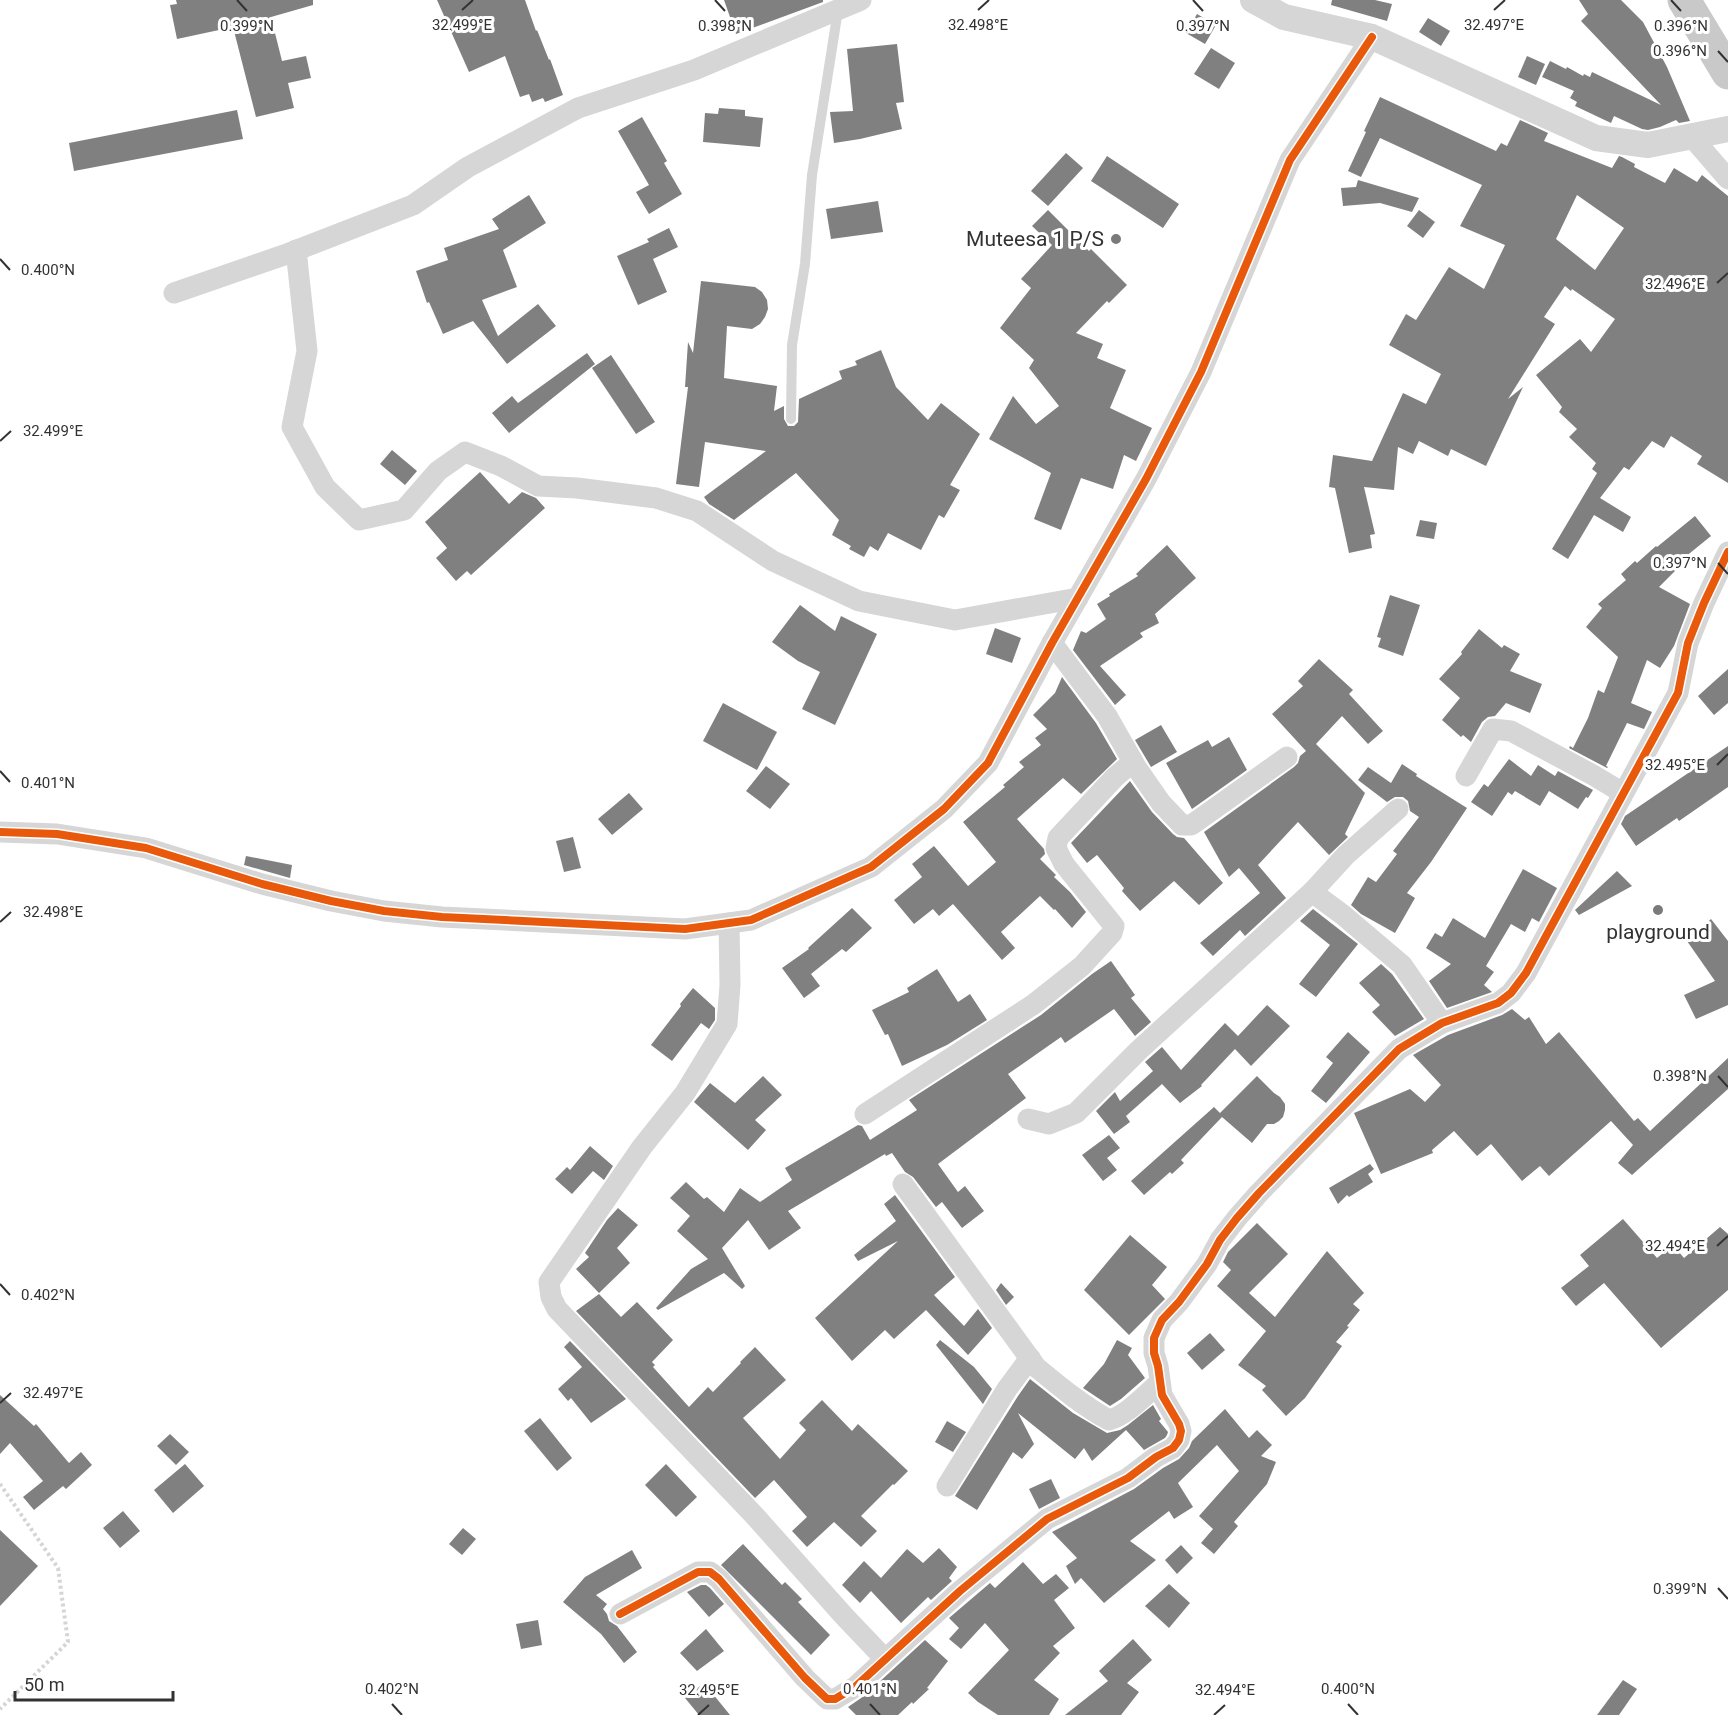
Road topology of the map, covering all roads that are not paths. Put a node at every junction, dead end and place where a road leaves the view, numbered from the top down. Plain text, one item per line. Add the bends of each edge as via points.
1 (861, 0) edge
2 (1253, 0) edge
3 (1684, 0) edge
4 (838, 10) junction
5 (1372, 37) junction
6 (1728, 73) edge
7 (1728, 129) edge
8 (1691, 136) junction
9 (1728, 179) edge
10 (296, 250) junction
11 (174, 293) dead end
12 (791, 419) dead end
13 (1728, 552) edge
14 (1078, 598) junction
15 (1052, 643) junction
16 (1287, 757) dead end
17 (1133, 762) junction
18 (1466, 776) dead end
19 (1623, 794) junction
20 (1398, 809) dead end
21 (0, 832) edge
22 (1312, 891) junction
23 (729, 923) junction
24 (1442, 1023) junction
25 (865, 1114) dead end
26 (1028, 1119) dead end
27 (903, 1184) dead end
28 (1030, 1358) junction
29 (1159, 1383) junction
30 (947, 1486) dead end
31 (620, 1614) dead end
32 (885, 1659) junction

1 - 4 street
2 - 5 street via 1284,17
3 - 6 main road
4 - 10 street via 694,70 578,108 468,167 413,205
4 - 12 lane via 812,176 806,264 792,345
5 - 8 street via 1596,138 1648,145
5 - 14 street via 1290,160 1201,372
7 - 8 street
8 - 9 street
10 - 11 street
10 - 14 street via 307,351 292,427 325,487 359,520 404,510 438,471 465,452 538,486 656,498 697,511 773,561 859,601 955,620
13 - 19 street via 1688,643 1678,693
14 - 15 street
15 - 17 street via 1107,716
15 - 23 street via 988,763 944,809 871,867 751,920
16 - 17 street via 1191,825 1182,825 1161,803
17 - 25 street via 1058,838 1056,849 1114,926 1112,933 1082,966 1034,1005
18 - 19 street via 1493,729 1511,731
19 - 24 street via 1526,973 1511,993 1498,1003
20 - 22 street
21 - 23 street via 57,834 146,848 262,884 384,911 685,928
22 - 24 street via 1402,965
22 - 26 street via 1076,1113 1049,1124
23 - 32 street via 727,1024 685,1093 642,1147 549,1282 551,1297 557,1309
24 - 29 street via 1399,1049 1237,1218 1179,1302 1162,1320 1154,1338
27 - 28 street
28 - 29 street via 1059,1387 1109,1420
28 - 30 street
29 - 32 street via 1181,1431 1173,1448 1128,1478 1047,1519
31 - 32 street via 698,1572 710,1572 827,1699 835,1699 855,1687

